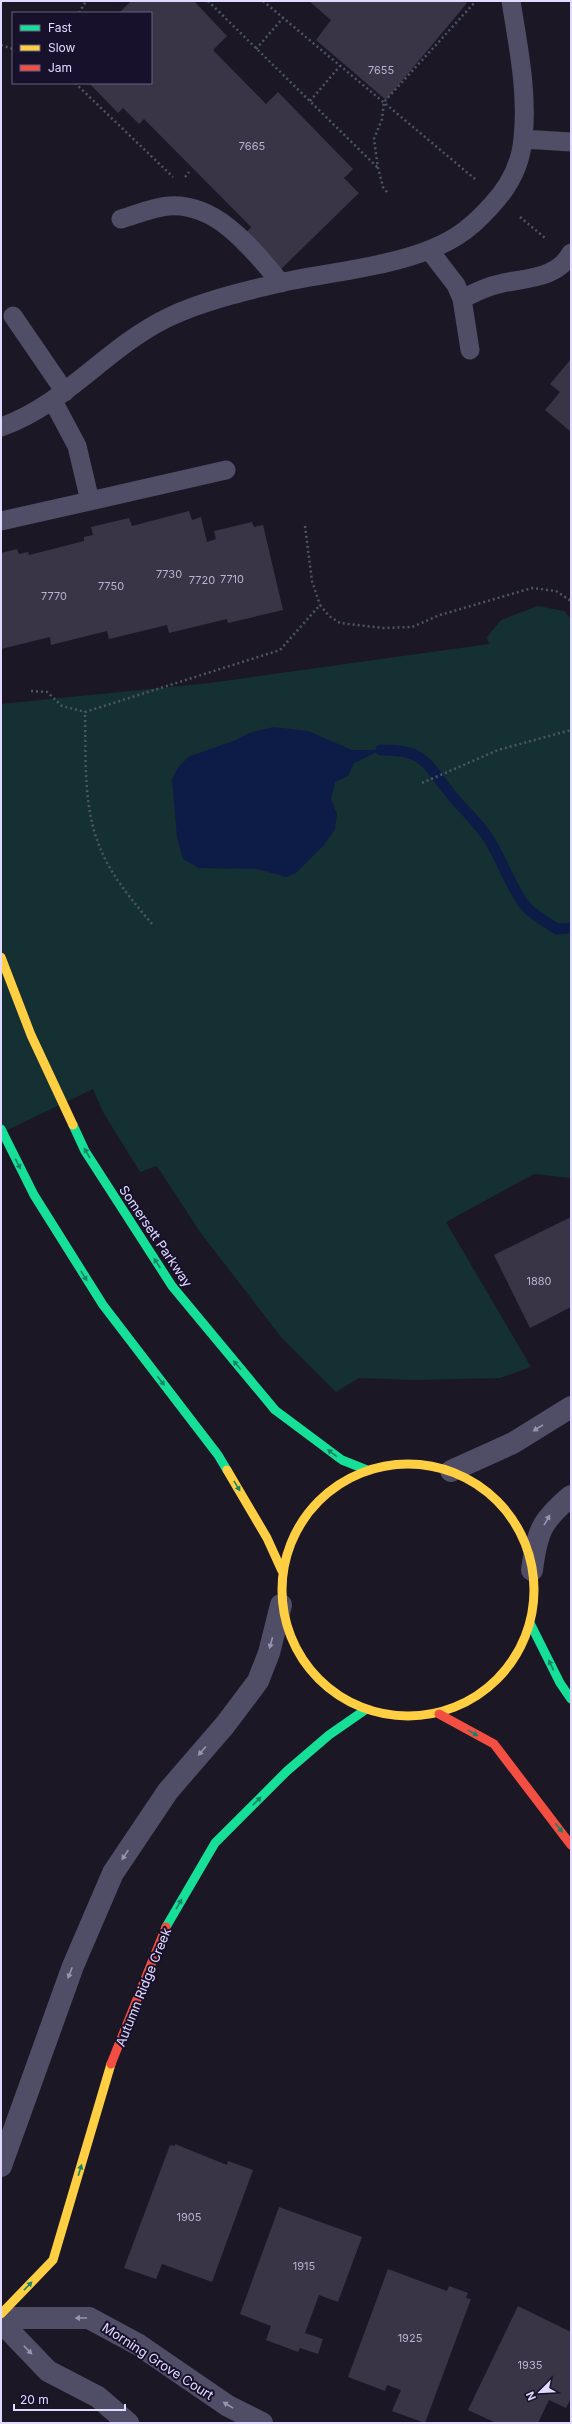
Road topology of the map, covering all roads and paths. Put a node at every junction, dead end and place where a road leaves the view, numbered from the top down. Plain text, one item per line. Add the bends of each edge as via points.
1 (86, 1) edge
2 (208, 1) edge
3 (263, 1) edge
4 (476, 1) edge
5 (511, 1) edge
6 (80, 12) edge
7 (283, 18) junction
8 (1, 45) edge
9 (12, 48) edge
10 (256, 49) junction
11 (340, 66) junction
12 (76, 84) edge
13 (310, 101) junction
14 (384, 102) junction
15 (523, 139) junction
16 (571, 142) edge
17 (378, 168) junction
18 (190, 172) dead end
19 (174, 178) dead end
20 (180, 183) dead end
21 (387, 192) dead end
22 (121, 219) dead end
23 (429, 250) junction
24 (571, 253) edge
25 (282, 283) junction
26 (462, 299) junction
27 (13, 316) dead end
28 (470, 350) dead end
29 (59, 397) junction
30 (1, 427) edge
31 (226, 470) dead end
32 (90, 501) junction
33 (1, 521) edge
34 (305, 526) dead end
35 (571, 601) edge
36 (320, 604) junction
37 (31, 691) dead end
38 (85, 712) junction
39 (571, 730) edge
40 (422, 783) dead end
41 (152, 924) dead end
42 (1, 957) edge
43 (1, 1129) edge
44 (571, 1407) edge
45 (367, 1470) junction
46 (451, 1471) junction
47 (571, 1496) edge
48 (532, 1570) junction
49 (282, 1571) junction
50 (281, 1605) junction
51 (530, 1623) junction
52 (571, 1699) edge
53 (365, 1710) junction
54 (439, 1714) junction
55 (571, 1845) edge
56 (1, 2166) edge
57 (1, 2314) edge
58 (1, 2318) edge
59 (1, 2322) edge
60 (128, 2423) edge
61 (262, 2423) edge

1 - 6 path
2 - 10 path
3 - 7 path
4 - 14 path
5 - 15 lane via 525,103
7 - 10 path
7 - 11 path
8 - 9 path
10 - 13 path
11 - 13 path
11 - 14 path
12 - 19 path
13 - 17 path
14 - 17 path via 382,119 374,139
15 - 16 lane
15 - 23 lane via 512,179 498,198 476,222 456,237
17 - 21 path
18 - 20 path
22 - 25 lane via 168,206 203,210 244,240
23 - 25 lane via 395,260
23 - 26 lane via 456,285
24 - 26 lane via 557,268 541,276 484,288
25 - 29 lane via 215,300 167,318 125,343
26 - 28 lane
27 - 29 lane
29 - 30 lane
29 - 32 lane via 77,446
31 - 32 lane
32 - 33 lane
34 - 36 path via 312,581
35 - 36 path via 556,591 532,588 440,615 412,627 383,628 340,623 329,616
36 - 38 path via 280,650
37 - 38 path via 47,692 62,706
38 - 41 path via 89,800 96,839 125,893
39 - 40 path via 498,750
45 -> 42 main road, Somersett Parkway via 342,1460 274,1410 172,1286 85,1151 31,1035
43 -> 49 main road via 34,1194 103,1305 218,1455 267,1538
44 -> 46 street via 513,1443
45 - 46 main road via 409,1463
45 - 49 main road via 336,1485 310,1509 292,1538
46 - 48 main road via 480,1486 505,1509 523,1538
48 -> 47 street via 537,1537 551,1513
48 - 51 main road via 534,1597
49 - 50 main road
50 - 53 main road via 290,1639 309,1670 334,1694
50 -> 56 street via 269,1653 258,1681 225,1725 168,1791 114,1873 73,1966
52 -> 51 main road via 560,1683
51 - 54 main road via 518,1654 497,1681 470,1701
53 - 54 main road via 402,1717
57 -> 53 main road, Autumn Ridge Creek via 53,2260 115,2054 163,1932 215,1843 287,1770 328,1735
54 -> 55 main road via 494,1744
61 -> 58 street, Morning Grove Court via 228,2406 139,2345 89,2318
59 -> 60 street via 48,2371 98,2397

